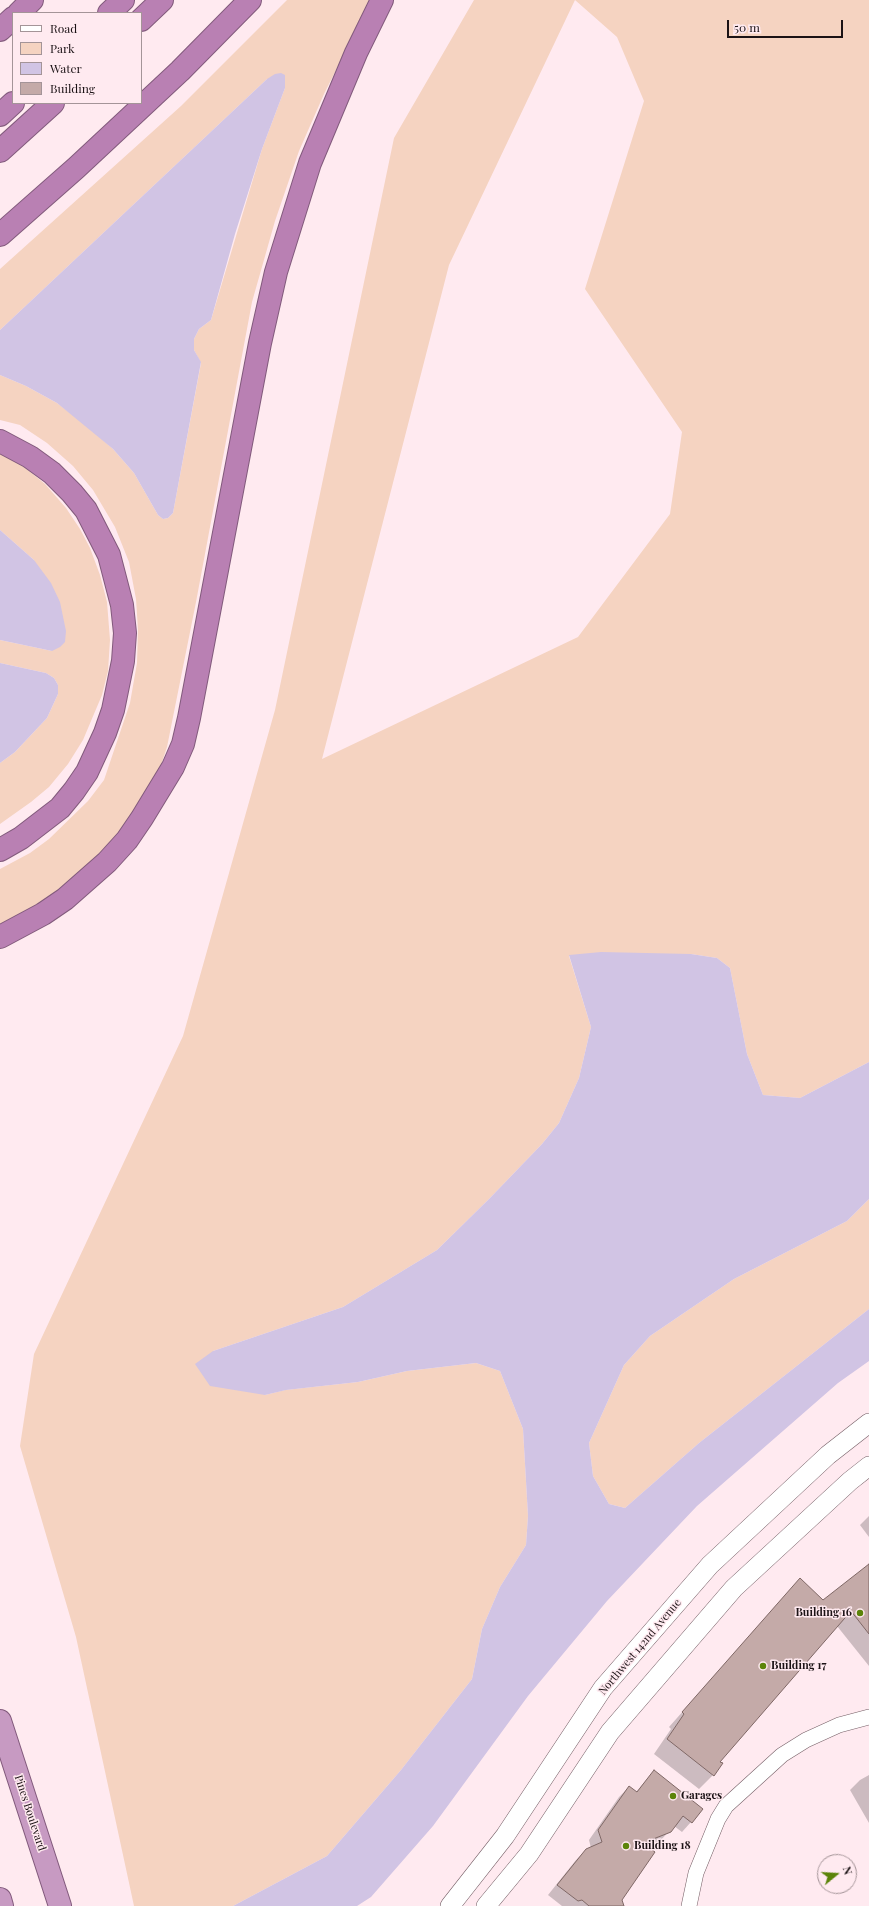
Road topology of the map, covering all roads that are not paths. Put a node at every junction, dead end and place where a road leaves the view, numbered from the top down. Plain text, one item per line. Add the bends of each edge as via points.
1 (32, 0) edge
2 (123, 0) edge
3 (162, 0) edge
4 (250, 0) edge
5 (382, 0) edge
6 (19, 12) edge
7 (110, 12) edge
8 (12, 19) edge
9 (142, 19) edge
10 (0, 30) edge
11 (12, 104) edge
12 (52, 104) edge
13 (0, 114) edge
14 (0, 151) edge
15 (0, 235) edge
16 (0, 441) edge
17 (0, 850) edge
18 (0, 937) edge
19 (869, 1423) edge
20 (869, 1466) edge
21 (869, 1717) edge
22 (0, 1721) edge
23 (0, 1899) edge
24 (2, 1906) edge
25 (60, 1906) edge
26 (450, 1906) edge
27 (486, 1906) edge
28 (690, 1906) edge

1 - 6 highway
2 - 7 highway
3 - 9 highway
4 - 15 highway via 122,125
5 - 18 highway via 356,53 310,163 276,272 260,343 189,718 174,767 127,840 107,862 65,899
8 - 10 highway
11 - 13 highway
12 - 14 highway
16 - 17 highway via 30,457 52,473 86,510 109,556 122,605 125,633 123,661 113,710 87,772 60,808 21,838
19 - 26 street, Northwest 142nd Avenue via 828,1455 710,1565 603,1688 505,1836
20 - 27 street via 729,1594 610,1732 529,1854
21 - 28 street via 839,1725 788,1751 726,1806 696,1873
22 - 25 highway, Pines Boulevard
23 - 24 highway

